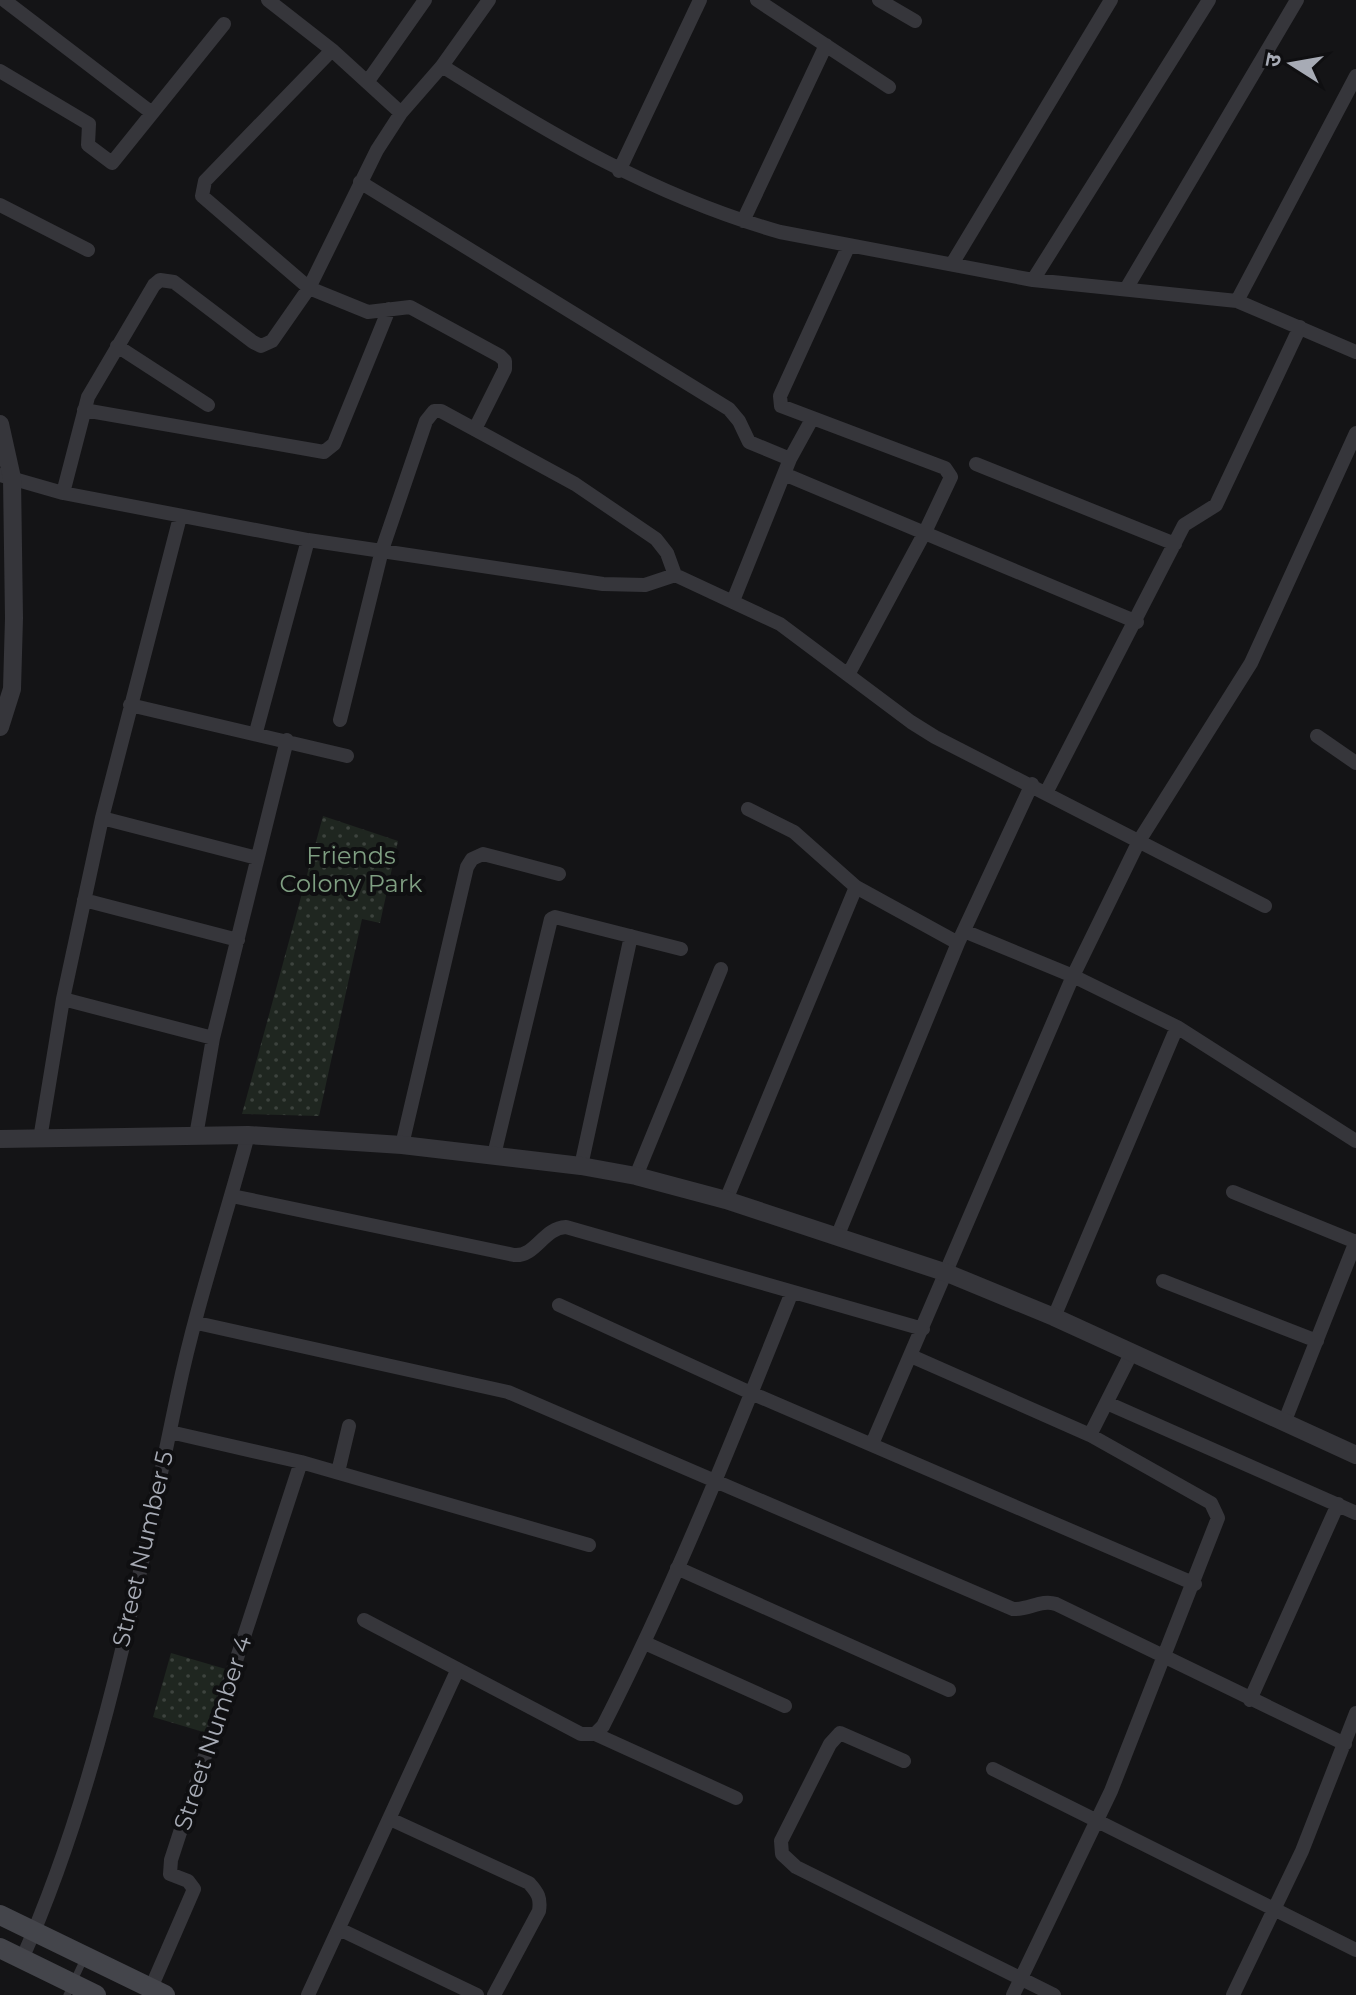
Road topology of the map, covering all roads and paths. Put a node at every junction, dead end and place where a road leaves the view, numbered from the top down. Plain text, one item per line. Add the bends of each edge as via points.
1 (4, 0) edge
2 (268, 0) edge
3 (425, 0) edge
4 (489, 0) edge
5 (700, 0) edge
6 (757, 0) edge
7 (879, 0) edge
8 (1111, 0) edge
9 (1209, 0) edge
10 (1297, 0) edge
11 (915, 21) dead end
12 (224, 24) dead end
13 (826, 45) junction
14 (332, 50) junction
15 (442, 66) junction
16 (0, 71) edge
17 (1356, 76) edge
18 (368, 81) junction
19 (889, 87) dead end
20 (152, 113) junction
21 (401, 113) junction
22 (619, 171) junction
23 (360, 182) junction
24 (0, 205) edge
25 (743, 221) junction
26 (849, 245) junction
27 (88, 250) dead end
28 (952, 264) junction
29 (1033, 280) junction
30 (309, 288) junction
31 (1126, 289) junction
32 (1237, 301) junction
33 (389, 309) junction
34 (1300, 327) junction
35 (117, 346) junction
36 (1356, 352) edge
37 (208, 405) dead end
38 (84, 410) junction
39 (812, 419) junction
40 (0, 424) edge
41 (475, 429) junction
42 (1356, 433) edge
43 (790, 459) junction
44 (976, 464) dead end
45 (784, 474) junction
46 (6, 476) edge
47 (63, 493) junction
48 (180, 517) junction
49 (925, 532) junction
50 (308, 540) junction
51 (1175, 544) junction
52 (382, 550) junction
53 (675, 575) junction
54 (733, 601) junction
55 (1137, 622) junction
56 (7, 649) edge
57 (849, 673) junction
58 (130, 705) junction
59 (340, 720) dead end
60 (0, 727) edge
61 (256, 732) junction
62 (1317, 736) dead end
63 (287, 740) junction
64 (347, 756) dead end
65 (1356, 763) edge
66 (1032, 784) junction
67 (1047, 791) junction
68 (748, 809) dead end
69 (102, 818) junction
70 (1139, 841) junction
71 (257, 858) junction
72 (559, 874) dead end
73 (856, 887) junction
74 (84, 900) junction
75 (1265, 906) dead end
76 (631, 936) junction
77 (961, 937) junction
78 (238, 940) junction
79 (681, 949) dead end
80 (721, 969) dead end
81 (1073, 976) junction
82 (63, 999) junction
83 (1177, 1027) junction
84 (213, 1038) junction
85 (248, 1135) junction
86 (196, 1136) junction
87 (0, 1139) edge
88 (40, 1139) junction
89 (1356, 1141) edge
90 (402, 1145) junction
91 (494, 1155) junction
92 (581, 1166) junction
93 (636, 1176) junction
94 (1233, 1192) dead end
95 (232, 1196) junction
96 (726, 1200) junction
97 (837, 1237) junction
98 (1356, 1242) edge
99 (1353, 1259) edge
100 (947, 1273) junction
101 (1163, 1281) dead end
102 (792, 1292) junction
103 (559, 1305) dead end
104 (1054, 1317) junction
105 (197, 1323) junction
106 (923, 1329) junction
107 (1317, 1341) junction
108 (1131, 1354) junction
109 (911, 1356) junction
110 (751, 1393) junction
111 (1107, 1403) junction
112 (1284, 1423) junction
113 (349, 1426) dead end
114 (170, 1432) junction
115 (1090, 1435) junction
116 (872, 1444) junction
117 (1356, 1455) edge
118 (301, 1462) junction
119 (338, 1472) junction
120 (718, 1480) junction
121 (1338, 1504) junction
122 (1356, 1513) edge
123 (589, 1545) dead end
124 (677, 1568) junction
125 (1195, 1584) junction
126 (364, 1620) dead end
127 (645, 1643) junction
128 (1167, 1657) junction
129 (457, 1671) junction
130 (949, 1690) dead end
131 (1250, 1700) junction
132 (785, 1706) dead end
133 (1354, 1723) edge
134 (595, 1734) junction
135 (1345, 1744) junction
136 (904, 1761) dead end
137 (993, 1769) dead end
138 (736, 1798) dead end
139 (390, 1819) junction
140 (1096, 1821) junction
141 (1275, 1908) junction
142 (0, 1915) edge
143 (339, 1929) junction
144 (34, 1932) junction
145 (0, 1948) edge
146 (1356, 1950) edge
147 (85, 1957) junction
148 (22, 1959) junction
149 (1021, 1979) junction
150 (70, 1989) edge
151 (158, 1992) edge
152 (96, 1995) edge
153 (308, 1995) edge
154 (477, 1995) edge
155 (494, 1995) edge
156 (1013, 1995) edge
157 (1054, 1995) edge
158 (1233, 1995) edge

1 - 20 street
2 - 14 street
3 - 18 street
4 - 15 street
5 - 22 street
6 - 13 street
7 - 11 street
8 - 28 street
9 - 29 street
10 - 31 street
12 - 20 street
13 - 19 street
13 - 25 street
14 - 18 street
14 - 30 street via 201,189 202,196
15 - 21 street
15 - 22 street
16 - 20 street via 89,124 88,145 112,163
17 - 32 street
18 - 21 street
21 - 23 street
22 - 25 street
23 - 30 street
23 - 43 street via 729,409 749,442
24 - 27 street
25 - 26 street
26 - 28 street
26 - 39 street via 778,401 785,410
28 - 29 street
29 - 31 street
30 - 33 street via 368,312
30 - 35 street via 272,341 261,346 174,282 160,280
31 - 32 street
32 - 34 street
33 - 38 street via 334,444 324,452
33 - 41 street via 410,307 505,361
34 - 36 street
34 - 51 street via 1216,505 1187,522
35 - 37 street
35 - 38 street
38 - 47 street
39 - 43 street
39 - 49 street via 949,472 950,482
40 - 46 street
41 - 52 street via 441,411 429,414
41 - 53 street via 575,484 656,539
42 - 70 street via 1251,663
43 - 45 street
44 - 51 street
45 - 49 street
45 - 54 street
46 - 47 street
46 - 56 street
47 - 48 street
48 - 50 street
48 - 58 street
49 - 55 street
49 - 57 street
50 - 52 street
50 - 61 street
51 - 55 street
52 - 53 street via 619,586 645,585
52 - 59 street
53 - 54 street
54 - 57 street via 780,624
55 - 67 street
56 - 60 street via 12,689
57 - 66 street via 911,722
58 - 61 street
58 - 69 street
61 - 63 street
62 - 65 street
63 - 64 street
63 - 71 street
66 - 67 street
66 - 77 street
67 - 70 street
68 - 73 street via 794,832
69 - 71 street
69 - 74 street
70 - 75 street
70 - 81 street
71 - 78 street
72 - 90 street via 483,854 467,867
73 - 77 street
73 - 96 street
74 - 78 street
74 - 82 street
76 - 79 street
76 - 91 street via 555,917 548,924
76 - 92 street
77 - 81 street
77 - 97 street
78 - 84 street
80 - 93 street
81 - 83 street
81 - 100 street
82 - 84 street
82 - 88 street
83 - 89 street
83 - 104 street
84 - 86 street
85 - 86 street
85 - 90 street
85 - 95 street, Street Number 5
86 - 88 street
87 - 88 street
90 - 91 street
91 - 92 street
92 - 93 street
93 - 96 street
94 - 98 street
95 - 102 street via 514,1255 527,1253 549,1231 566,1227
95 - 105 street, Street Number 5
96 - 97 street
97 - 100 street
98 - 99 street
99 - 107 street
100 - 104 street
100 - 106 street
101 - 107 street
102 - 106 street
102 - 110 street
103 - 110 street
104 - 108 street
105 - 114 street, Street Number 5
105 - 120 street via 486,1386
106 - 109 street
107 - 112 street
108 - 111 street
108 - 112 street
109 - 115 street
109 - 116 street
110 - 116 street
110 - 120 street
111 - 115 street
111 - 121 street
112 - 117 street
113 - 119 street
114 - 118 street
114 - 144 street, Street Number 5 via 133,1603 81,1797
115 - 125 street via 1216,1509 1214,1532
116 - 125 street
118 - 119 street
118 - 151 street, Street Number 4 via 171,1860 170,1874 194,1889
119 - 123 street
120 - 124 street
120 - 128 street via 1013,1609 1050,1602
121 - 122 street
121 - 131 street
124 - 127 street
124 - 130 street
125 - 128 street
126 - 129 street
127 - 132 street
127 - 134 street
128 - 131 street
128 - 140 street
129 - 134 street via 581,1734
129 - 139 street
131 - 135 street
133 - 135 street
134 - 138 street
135 - 141 street
136 - 149 street via 840,1733 781,1841 782,1854 796,1867
137 - 140 street
139 - 143 street
139 - 155 street via 529,1883 541,1899
140 - 141 street
140 - 149 street
141 - 146 street
141 - 158 street
142 - 144 main road
143 - 153 street
143 - 154 street
144 - 147 main road
144 - 148 street, Street Number 5
145 - 148 main road
147 - 150 lane
147 - 151 main road
148 - 150 main road
149 - 156 street
149 - 157 street
150 - 152 main road

